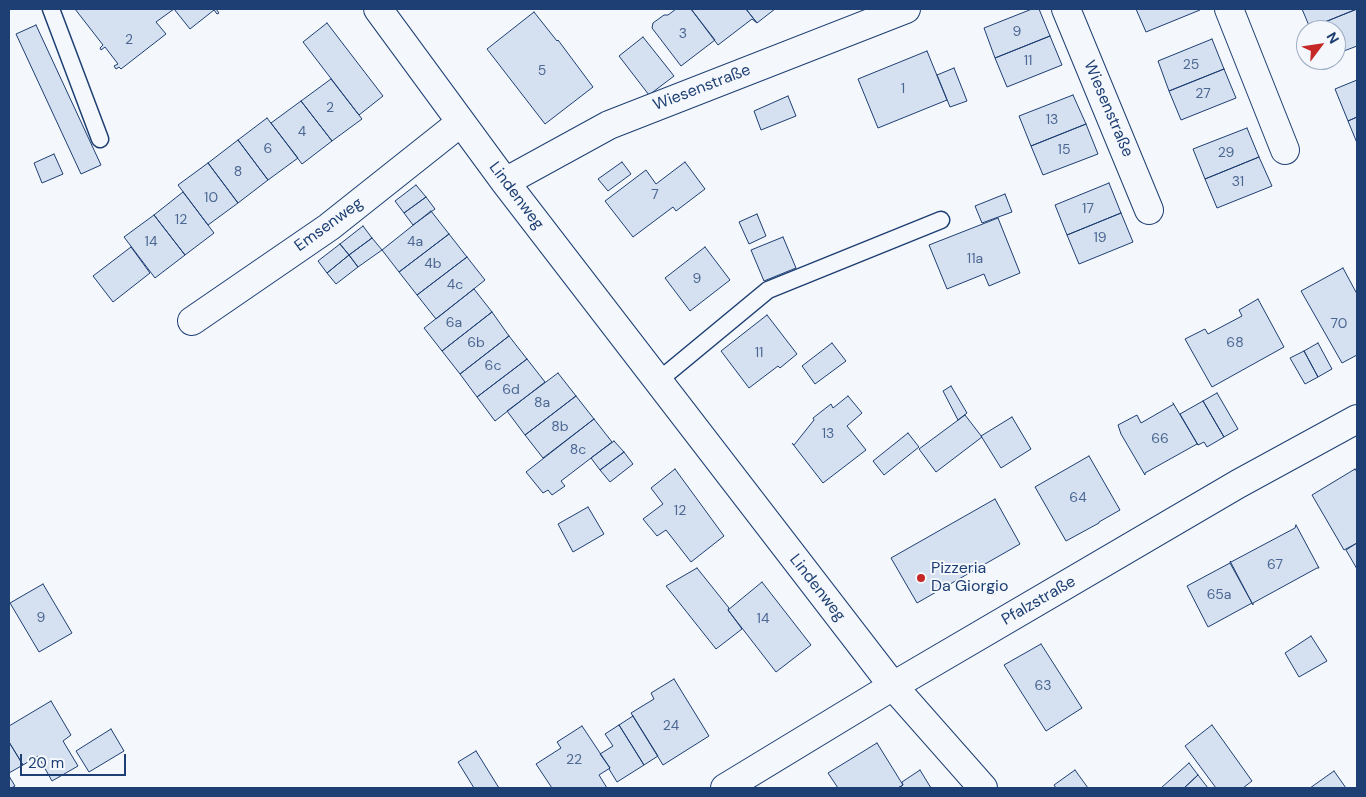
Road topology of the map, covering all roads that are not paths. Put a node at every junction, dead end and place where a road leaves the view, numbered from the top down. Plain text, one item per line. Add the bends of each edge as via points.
1 (51, 9) edge
2 (378, 9) edge
3 (906, 9) edge
4 (1066, 9) edge
5 (1229, 9) edge
6 (460, 123) junction
7 (100, 139) dead end
8 (1285, 150) dead end
9 (505, 182) junction
10 (1149, 210) dead end
11 (941, 220) dead end
12 (192, 321) dead end
13 (658, 381) junction
14 (1357, 419) edge
15 (893, 686) junction
16 (725, 788) edge
17 (983, 788) edge

1 - 7 lane
2 - 6 street, Lindenweg
3 - 9 street, Wiesenstraße via 609,125
4 - 10 street, Wiesenstraße
5 - 8 street
6 - 9 street, Lindenweg
6 - 12 street, Emsenweg via 329,227
9 - 13 street, Lindenweg
11 - 13 lane via 768,290
13 - 15 street, Lindenweg
14 - 15 street, Pfalzstraße via 1238,484
15 - 16 street, Pfalzstraße
15 - 17 street, Lindenweg

